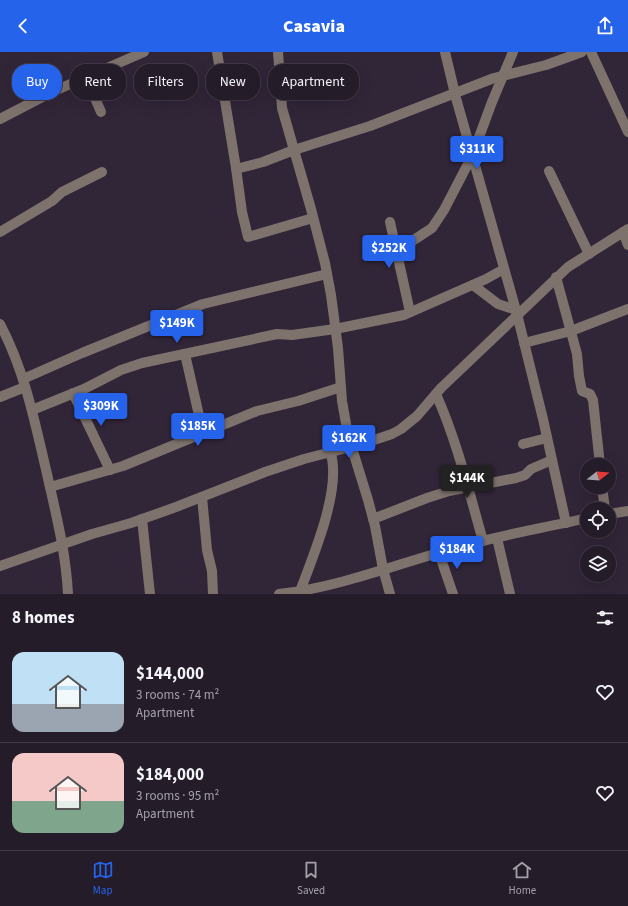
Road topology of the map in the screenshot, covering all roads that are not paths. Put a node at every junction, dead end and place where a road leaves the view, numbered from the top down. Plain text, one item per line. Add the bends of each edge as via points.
1 (144, 52) edge
2 (218, 52) edge
3 (278, 52) edge
4 (445, 52) edge
5 (513, 52) edge
6 (582, 52) edge
7 (591, 52) edge
8 (116, 64) edge
9 (502, 76) junction
10 (70, 84) edge
11 (456, 94) junction
12 (96, 100) edge
13 (101, 112) dead end
14 (0, 118) edge
15 (628, 132) edge
16 (294, 150) junction
17 (472, 156) junction
18 (236, 169) junction
19 (549, 171) dead end
20 (102, 172) dead end
21 (313, 218) junction
22 (390, 222) dead end
23 (626, 230) edge
24 (0, 232) edge
25 (628, 245) edge
26 (396, 251) junction
27 (589, 254) junction
28 (504, 269) junction
29 (327, 274) junction
30 (556, 277) junction
31 (473, 285) junction
32 (628, 309) edge
33 (410, 312) junction
34 (516, 312) junction
35 (0, 324) edge
36 (335, 329) junction
37 (571, 330) junction
38 (4, 342) edge
39 (524, 343) junction
40 (185, 354) junction
41 (24, 383) junction
42 (341, 387) junction
43 (73, 393) junction
44 (436, 394) junction
45 (0, 397) edge
46 (32, 410) junction
47 (203, 433) junction
48 (547, 438) junction
49 (523, 444) dead end
50 (351, 447) junction
51 (331, 453) junction
52 (599, 458) edge
53 (552, 460) junction
54 (110, 470) junction
55 (50, 487) junction
56 (468, 488) junction
57 (202, 497) junction
58 (628, 511) edge
59 (616, 513) edge
60 (142, 519) junction
61 (373, 519) junction
62 (580, 519) edge
63 (566, 522) junction
64 (497, 538) junction
65 (482, 541) junction
66 (63, 545) junction
67 (439, 553) junction
68 (0, 566) edge
69 (383, 569) junction
70 (299, 593) edge
71 (68, 594) edge
72 (150, 594) edge
73 (213, 594) edge
74 (279, 594) edge
75 (390, 594) edge
76 (453, 594) edge
77 (510, 594) edge

1 - 8 street
2 - 18 street
3 - 16 street via 282,108
4 - 11 street
5 - 9 street
6 - 9 street via 546,65
7 - 15 street
9 - 11 street
9 - 17 street
10 - 14 street
11 - 16 street via 370,126
11 - 17 street
12 - 13 street
16 - 18 street via 264,162
16 - 21 street
17 - 26 street via 432,228
17 - 28 street
18 - 21 street via 248,237
19 - 27 street
20 - 24 street via 62,192 52,201
21 - 29 street
22 - 26 street
23 - 25 street
23 - 27 street
26 - 33 street
27 - 30 street
28 - 31 street
28 - 34 street
29 - 36 street
29 - 41 street via 203,304 82,353
30 - 34 street
30 - 37 street
31 - 33 street
31 - 34 street via 498,304
32 - 37 street
33 - 36 street
34 - 39 street
34 - 44 street
35 - 38 street
36 - 40 street via 292,335 277,334
36 - 42 street
37 - 39 street
37 - 52 street via 582,391 590,394 593,400
38 - 41 street
39 - 48 street
40 - 43 street via 121,370
40 - 47 street
41 - 45 street
41 - 46 street
42 - 47 street via 257,411
42 - 50 street
43 - 46 street
43 - 54 street
44 - 50 street via 401,429
44 - 56 street
46 - 55 street
47 - 54 street
48 - 49 street
48 - 53 street
50 - 51 street
50 - 61 street
51 - 57 street via 265,472
51 - 70 street via 333,482 330,499 322,530
53 - 56 street via 516,478
53 - 63 street
54 - 55 street
55 - 66 street
56 - 61 street via 427,498
56 - 65 street
57 - 60 street
57 - 73 street
58 - 59 street
60 - 66 street
60 - 72 street
61 - 69 street
62 - 63 street
63 - 64 street
64 - 65 street
64 - 77 street
65 - 67 street
66 - 68 street
66 - 71 street
67 - 69 street
67 - 76 street
69 - 70 street
69 - 75 street
70 - 74 street

